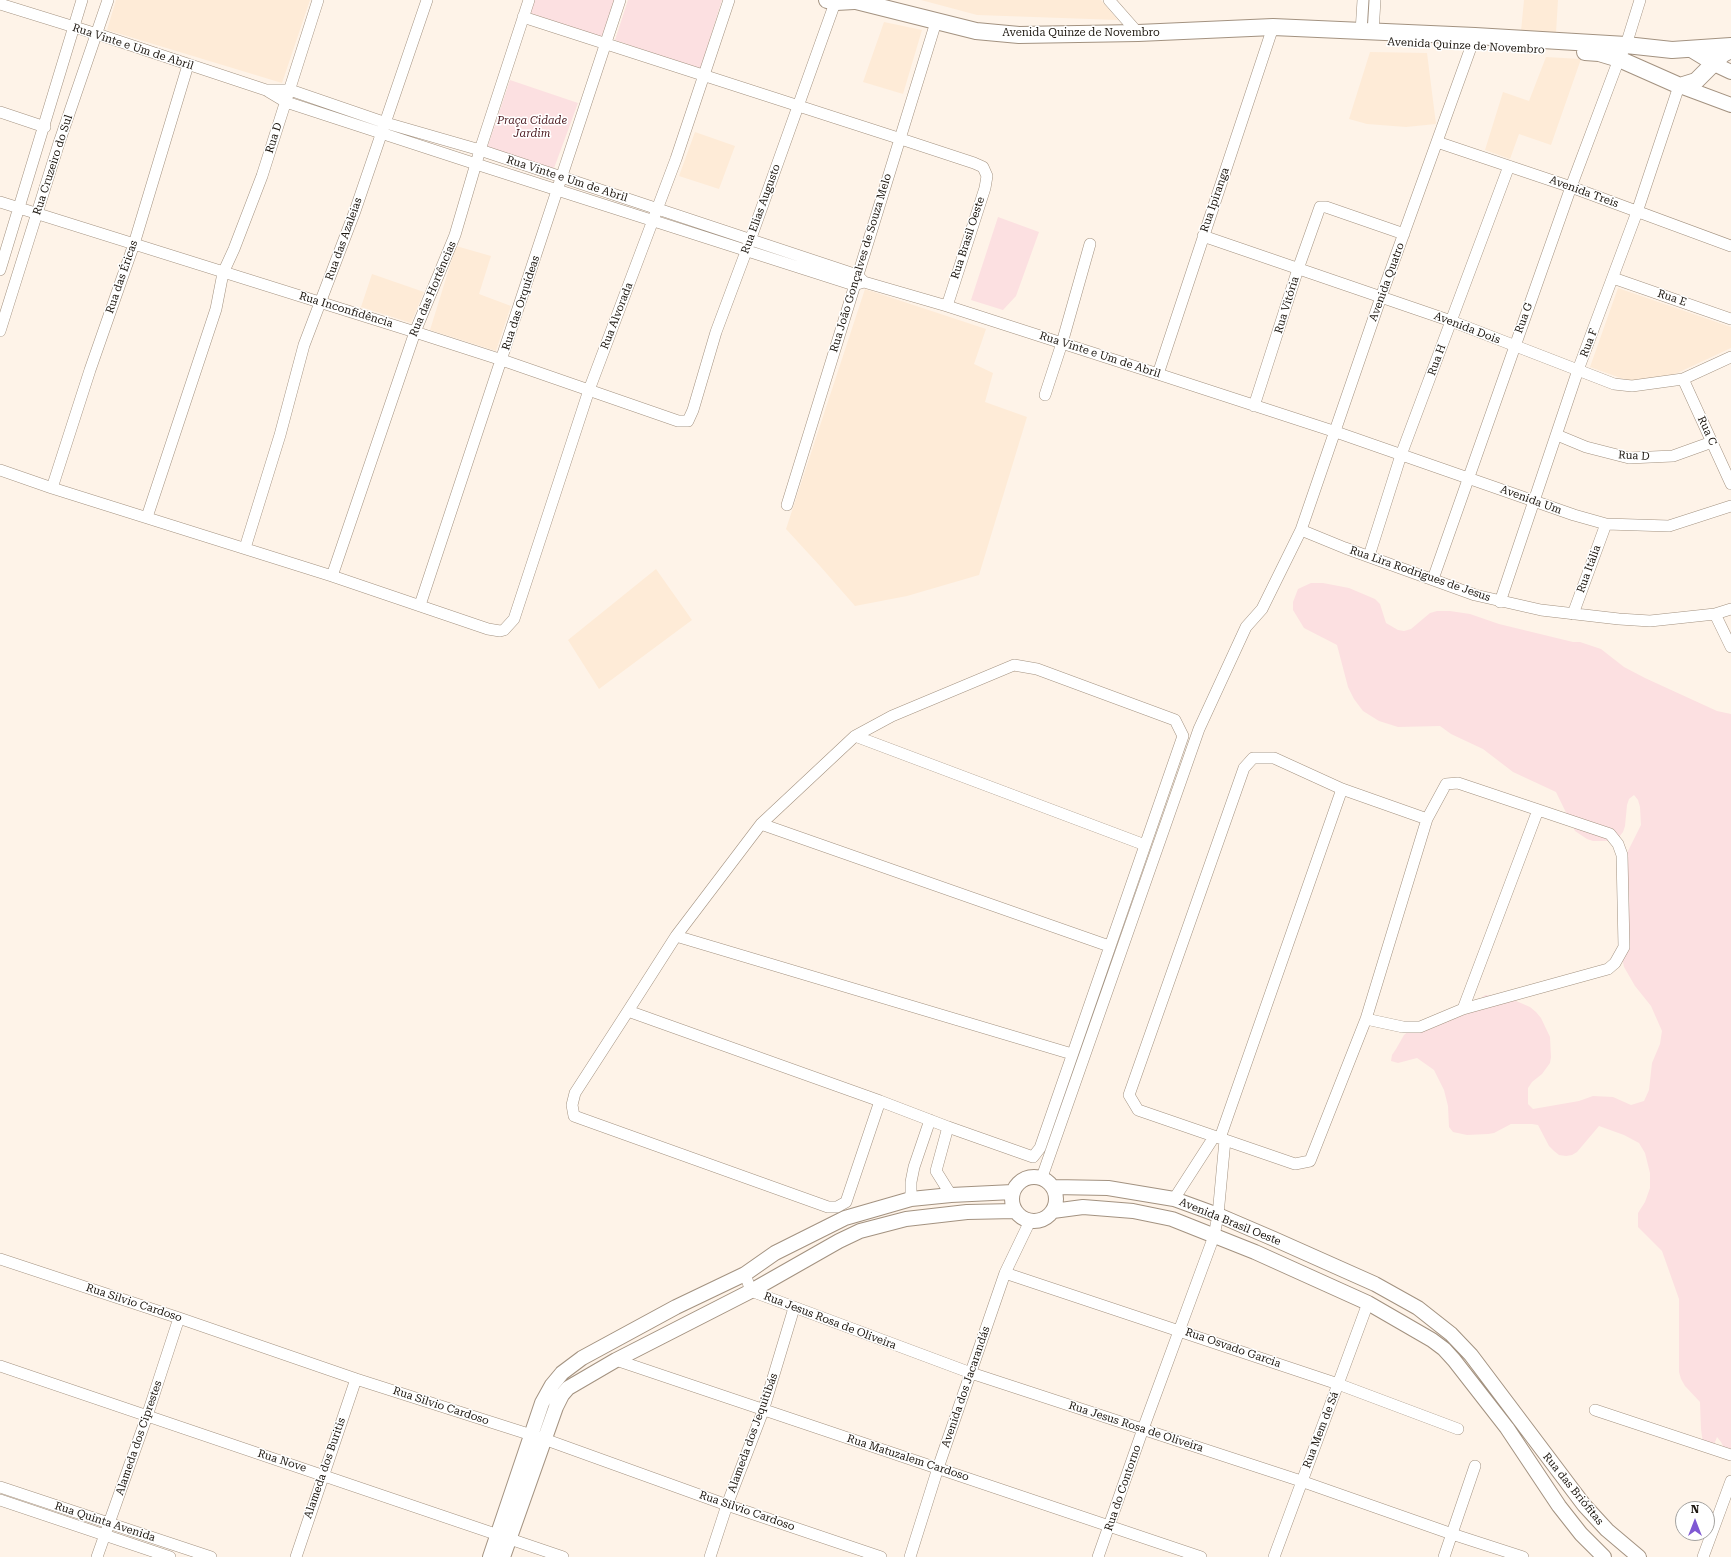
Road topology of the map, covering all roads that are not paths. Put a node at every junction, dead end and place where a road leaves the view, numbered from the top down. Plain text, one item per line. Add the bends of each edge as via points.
1 (82, 0) edge
2 (108, 0) edge
3 (318, 0) edge
4 (427, 0) edge
5 (529, 0) edge
6 (620, 0) edge
7 (729, 0) edge
8 (1109, 0) edge
9 (1363, 0) edge
10 (1375, 0) edge
11 (1640, 0) edge
12 (841, 1) edge
13 (0, 4) edge
14 (522, 17) junction
15 (936, 22) junction
16 (73, 27) junction
17 (1367, 32) junction
18 (1138, 33) junction
19 (1271, 33) junction
20 (97, 34) junction
21 (1473, 41) junction
22 (606, 43) junction
23 (1731, 46) edge
24 (1691, 50) junction
25 (1731, 50) edge
26 (1622, 52) junction
27 (1714, 64) junction
28 (188, 65) junction
29 (1731, 72) edge
30 (705, 76) junction
31 (1680, 86) junction
32 (266, 90) junction
33 (290, 90) junction
34 (286, 102) junction
35 (1731, 104) edge
36 (799, 106) junction
37 (0, 112) edge
38 (45, 126) junction
39 (384, 128) junction
40 (901, 139) junction
41 (1437, 142) junction
42 (480, 150) junction
43 (476, 164) junction
44 (1509, 166) junction
45 (562, 178) junction
46 (1571, 187) junction
47 (558, 190) junction
48 (0, 202) edge
49 (20, 208) junction
50 (658, 208) junction
51 (1637, 212) junction
52 (38, 214) junction
53 (654, 220) junction
54 (1404, 234) junction
55 (1203, 236) junction
56 (134, 244) junction
57 (749, 244) junction
58 (1090, 244) dead end
59 (1731, 246) edge
60 (1298, 269) junction
61 (0, 270) edge
62 (223, 273) junction
63 (1613, 278) junction
64 (858, 280) junction
65 (1381, 296) junction
66 (320, 302) junction
67 (947, 306) junction
68 (4, 310) edge
69 (1731, 319) edge
70 (1451, 322) junction
71 (0, 331) edge
72 (415, 332) junction
73 (1062, 343) junction
74 (1515, 346) junction
75 (1731, 357) edge
76 (502, 360) junction
77 (1578, 370) junction
78 (1158, 374) junction
79 (1683, 379) junction
80 (589, 390) junction
81 (1044, 395) dead end
82 (1254, 406) junction
83 (689, 419) joint
84 (1336, 432) junction
85 (1557, 435) junction
86 (1712, 442) junction
87 (1401, 455) junction
88 (0, 470) edge
89 (1468, 477) junction
90 (1731, 484) edge
91 (52, 488) junction
92 (1535, 500) junction
93 (787, 505) dead end
94 (1731, 506) edge
95 (147, 517) junction
96 (1606, 524) junction
97 (1301, 530) junction
98 (245, 548) junction
99 (1369, 556) junction
100 (332, 576) junction
101 (1434, 579) junction
102 (1500, 602) junction
103 (420, 605) junction
104 (1731, 608) edge
105 (1573, 614) junction
106 (1715, 614) junction
107 (1731, 647) edge
108 (855, 736) junction
109 (1342, 789) junction
110 (1538, 810) junction
111 (1427, 819) junction
112 (761, 824) junction
113 (1145, 845) junction
114 (676, 936) junction
115 (1109, 946) junction
116 (1463, 1009) junction
117 (628, 1011) junction
118 (1366, 1019) junction
119 (1072, 1054) junction
120 (880, 1101) junction
121 (930, 1120) junction
122 (948, 1127) junction
123 (1219, 1138) junction
124 (1042, 1177) junction
125 (1054, 1187) junction
126 (1013, 1192) junction
127 (951, 1194) junction
128 (1174, 1200) junction
129 (907, 1201) junction
130 (1015, 1211) junction
131 (1054, 1211) junction
132 (1218, 1215) junction
133 (906, 1219) junction
134 (1030, 1221) junction
135 (1214, 1236) junction
136 (0, 1261) edge
137 (1005, 1273) junction
138 (745, 1274) junction
139 (751, 1291) junction
140 (1368, 1303) junction
141 (794, 1308) junction
142 (179, 1318) junction
143 (1180, 1330) junction
144 (616, 1360) junction
145 (0, 1366) edge
146 (971, 1373) junction
147 (356, 1379) junction
148 (1338, 1384) junction
149 (1594, 1410) dead end
150 (763, 1411) junction
151 (147, 1416) junction
152 (1520, 1421) joint
153 (1507, 1428) joint
154 (1143, 1429) junction
155 (1458, 1429) dead end
156 (530, 1435) junction
157 (544, 1439) junction
158 (1731, 1456) edge
159 (1475, 1466) dead end
160 (938, 1468) junction
161 (323, 1474) junction
162 (1301, 1481) junction
163 (1731, 1481) edge
164 (0, 1486) edge
165 (0, 1500) edge
166 (727, 1505) junction
167 (109, 1523) junction
168 (1110, 1526) junction
169 (1605, 1528) junction
170 (1452, 1534) junction
171 (104, 1536) junction
172 (504, 1537) junction
173 (1589, 1542) junction
174 (1636, 1554) edge
175 (97, 1557) edge
176 (170, 1557) edge
177 (211, 1557) edge
178 (296, 1557) edge
179 (490, 1557) edge
180 (503, 1557) edge
181 (563, 1557) edge
182 (710, 1557) edge
183 (880, 1557) edge
184 (910, 1557) edge
185 (1098, 1557) edge
186 (1201, 1557) edge
187 (1274, 1557) edge
188 (1444, 1557) edge
189 (1523, 1557) edge
190 (1604, 1557) edge
191 (1703, 1557) edge

1 - 16 street, Rua Cruzeiro do Sul
2 - 20 street, Rua Cruzeiro do Sul
3 - 33 street, Rua D
4 - 39 street, Rua das Azaleias
5 - 14 street, Rua das Hortências
6 - 22 street, Rua das Orquídeas
7 - 30 street, Rua Alvorada
8 - 18 street
9 - 17 street
10 - 17 street
11 - 26 street, Rua G
12 - 15 main road, Avenida Quinze de Novembro
12 - 36 street, Rua Elias Augusto
13 - 16 street, Rua Vinte e Um de Abril
14 - 22 street
14 - 42 street, Rua das Hortências
15 - 18 main road, Avenida Quinze de Novembro via 976,31 1018,35
15 - 40 street, Rua João Gonçalves de Souza Melo
16 - 20 street, Rua Vinte e Um de Abril
16 - 38 street, Rua Cruzeiro do Sul
17 - 19 main road, Avenida Quinze de Novembro
17 - 21 main road, Avenida Quinze de Novembro
18 - 19 main road, Avenida Quinze de Novembro
19 - 21 main road, Avenida Quinze de Novembro
19 - 55 street, Rua Ipiranga
20 - 28 street, Rua Vinte e Um de Abril
20 - 52 street, Rua Cruzeiro do Sul
21 - 26 main road, Avenida Quinze de Novembro via 1599,53
21 - 41 street, Avenida Quatro
22 - 30 street
22 - 45 street, Rua das Orquídeas
23 - 24 main road, Avenida Quinze de Novembro
24 - 26 main road, Avenida Quinze de Novembro
24 - 27 street
25 - 27 main road
26 - 31 main road, Avenida Quinze de Novembro
26 - 46 street, Rua G
27 - 29 street
27 - 31 main road via 1696,81
28 - 32 street, Rua Vinte e Um de Abril
28 - 56 street, Rua das Éricas
30 - 36 street
30 - 50 street, Rua Alvorada
31 - 35 street, Avenida Quinze de Novembro
31 - 51 street, Rua F
32 - 33 street, Rua Vinte e Um de Abril
32 - 34 street, Rua Vinte e Um de Abril
33 - 34 street, Rua D
33 - 39 street, Rua Vinte e Um de Abril
34 - 39 street, Rua Vinte e Um de Abril
34 - 62 street, Rua D via 262,176
36 - 40 street
36 - 57 street, Rua Elias Augusto
37 - 38 street
38 - 49 street, Rua Cruzeiro do Sul
39 - 42 street, Rua Vinte e Um de Abril
39 - 43 street, Rua Vinte e Um de Abril
39 - 66 street, Rua das Azaleias
40 - 64 street, Rua João Gonçalves de Souza Melo
40 - 67 street, Rua Brasil Oeste via 974,163 985,170 987,176
41 - 44 street, Avenida Treis
41 - 54 street, Avenida Quatro
42 - 43 street, Rua das Hortências
42 - 45 street, Rua Vinte e Um de Abril
43 - 47 street, Rua Vinte e Um de Abril
43 - 72 street, Rua das Hortências via 455,235
44 - 46 street, Avenida Treis
44 - 70 street, Rua H
45 - 47 street, Rua das Orquídeas
45 - 50 street, Rua Vinte e Um de Abril
46 - 51 street, Avenida Treis
46 - 74 street, Rua G
47 - 53 street, Rua Vinte e Um de Abril
47 - 76 street, Rua das Orquídeas
48 - 49 street, Rua Inconfidência
49 - 52 street, Rua Inconfidência
49 - 61 street, Rua Cruzeiro do Sul
50 - 53 street, Rua Alvorada
50 - 57 street, Rua Vinte e Um de Abril
51 - 59 street, Avenida Treis
51 - 63 street, Rua F
52 - 56 street, Rua Inconfidência
52 - 68 street, Rua Cruzeiro do Sul
53 - 57 street, Rua Vinte e Um de Abril
53 - 80 street, Rua Alvorada
54 - 60 street, Rua Vitória via 1323,206 1320,208
54 - 65 street, Avenida Quatro
55 - 60 street, Avenida Dois
55 - 78 street, Rua Ipiranga
56 - 62 street, Rua Inconfidência
56 - 91 street, Rua das Éricas
57 - 64 street, Rua Vinte e Um de Abril
57 - 83 street, Rua Elias Augusto via 716,332
58 - 73 street
60 - 65 street, Avenida Dois
60 - 82 street, Rua Vitória
62 - 66 street, Rua Inconfidência
62 - 95 street, Rua D via 216,309
63 - 69 street, Rua E
63 - 77 street, Rua F
64 - 67 street, Rua Vinte e Um de Abril
64 - 93 street, Rua João Gonçalves de Souza Melo
65 - 70 street, Avenida Dois
65 - 84 street, Avenida Quatro
66 - 72 street, Rua Inconfidência
66 - 98 street, Rua das Azaleias via 304,345 280,435
67 - 73 street, Rua Vinte e Um de Abril
68 - 71 street, Rua Cruzeiro do Sul
70 - 74 street, Avenida Dois
70 - 87 street, Rua H
72 - 76 street, Rua Inconfidência
72 - 100 street, Rua das Hortências
73 - 78 street, Rua Vinte e Um de Abril
73 - 81 street
74 - 77 street, Avenida Dois
74 - 89 street, Rua G
75 - 79 street, Avenida Dois
76 - 80 street, Rua Inconfidência
76 - 103 street, Rua das Orquídeas
77 - 79 street, Avenida Dois via 1604,381 1632,386
77 - 85 street, Rua F
78 - 82 street, Rua Vinte e Um de Abril
79 - 86 street, Rua C
80 - 83 street, Rua Inconfidência via 678,421
80 - 103 street, Rua Alvorada via 514,619 500,631
82 - 84 street, Rua Vinte e Um de Abril
84 - 87 street, Avenida Um
84 - 97 street, Avenida Quatro
85 - 86 street, Rua D via 1586,447 1630,458 1673,456
85 - 92 street, Rua F
86 - 90 street, Rua C
87 - 89 street, Avenida Um
87 - 99 street, Rua H
88 - 91 street
89 - 92 street, Avenida Um
89 - 101 street, Rua G
91 - 95 street
92 - 96 street, Avenida Um
92 - 102 street, Rua F
94 - 96 street, Avenida Um via 1669,526
95 - 98 street
96 - 105 street, Rua Itália
97 - 99 street, Rua Lira Rodrigues de Jesus
97 - 124 street, Avenida Quatro via 1262,609 1246,627 1199,729
98 - 100 street
99 - 101 street, Rua Lira Rodrigues de Jesus
100 - 103 street
101 - 102 street, Rua Lira Rodrigues de Jesus
102 - 105 street, Rua Lira Rodrigues de Jesus
104 - 106 street, Rua Lira Rodrigues de Jesus
105 - 106 street, Rua Lira Rodrigues de Jesus via 1650,621
106 - 107 street
108 - 112 street
108 - 113 street
108 - 113 street via 892,716 1014,665 1037,668 1168,717 1175,720 1183,736
109 - 111 street
109 - 123 street
109 - 123 street via 1274,758 1253,758 1244,768 1129,1095 1138,1110
110 - 111 street via 1458,783 1446,784
110 - 116 street
110 - 116 street via 1610,834 1618,844 1622,855 1624,947 1615,963 1608,969
111 - 118 street
112 - 114 street
112 - 115 street
113 - 115 street
114 - 117 street
114 - 119 street
115 - 119 street
116 - 118 street via 1420,1027 1403,1027
117 - 120 street
117 - 120 street via 575,1093 572,1105 574,1116 828,1207 837,1207 846,1202
118 - 123 street via 1310,1161 1295,1164
119 - 122 street via 1040,1148 1033,1157
120 - 121 street
121 - 122 street
121 - 129 street via 914,1167
122 - 127 street via 936,1171
123 - 128 street
123 - 132 street, Rua do Contorno
124 - 125 street
124 - 126 street via 1021,1180
125 - 128 street, Avenida Brasil Oeste via 1108,1188
125 - 131 street via 1057,1199
126 - 127 street
126 - 130 street via 1012,1205
127 - 129 street
128 - 132 street, Avenida Brasil Oeste
129 - 133 street
129 - 138 street via 845,1218 775,1253
130 - 133 street via 967,1212
130 - 134 street
131 - 134 street via 1043,1219
131 - 135 street, Avenida Brasil Oeste via 1083,1207 1133,1211 1172,1219
132 - 135 street, Rua do Contorno
132 - 152 street, Avenida Brasil Oeste via 1375,1284 1418,1308 1451,1334 1471,1355
133 - 139 street via 860,1231
134 - 137 street, Avenida dos Jacarandás
135 - 140 street, Avenida Brasil Oeste
135 - 143 street, Rua do Contorno
136 - 142 street, Rua Silvio Cardoso
137 - 143 street, Rua Osvado Garcia
137 - 146 street, Avenida dos Jacarandás
138 - 139 street
138 - 156 street via 582,1358 552,1384
139 - 141 street, Rua Jesus Rosa de Oliveira
139 - 144 street
140 - 148 street, Rua Mem de Sá
140 - 153 street, Avenida Brasil Oeste via 1444,1349
141 - 146 street, Rua Jesus Rosa de Oliveira
141 - 150 street, Alameda dos Jequitibás
142 - 147 street, Rua Silvio Cardoso
142 - 151 street, Alameda dos Ciprestes
143 - 148 street, Rua Osvado Garcia
143 - 154 street, Rua do Contorno
144 - 150 street, Rua Matuzalem Cardoso
144 - 157 street via 577,1382 562,1395
145 - 151 street, Rua Nove
146 - 154 street, Rua Jesus Rosa de Oliveira
146 - 160 street, Avenida dos Jacarandás
147 - 156 street, Rua Silvio Cardoso
147 - 161 street, Alameda dos Buritis
148 - 155 street, Rua Osvado Garcia
148 - 162 street, Rua Mem de Sá
149 - 158 street
150 - 160 street, Rua Matuzalem Cardoso
150 - 166 street, Alameda dos Jequitibás
151 - 161 street, Rua Nove
151 - 167 street, Alameda dos Ciprestes
152 - 169 street, Rua das Briófitas via 1584,1505
153 - 173 street, Rua das Briófitas via 1559,1506
154 - 162 street, Rua Jesus Rosa de Oliveira
154 - 168 street, Rua do Contorno
156 - 157 street, Rua Silvio Cardoso
156 - 172 street
157 - 166 street, Rua Silvio Cardoso
157 - 172 street
159 - 170 street
160 - 168 street, Rua Matuzalem Cardoso
160 - 184 street, Avenida dos Jacarandás
161 - 172 street, Rua Nove
161 - 178 street, Alameda dos Buritis
162 - 170 street, Rua Jesus Rosa de Oliveira
162 - 187 street, Rua Mem de Sá
163 - 191 street
164 - 167 street, Rua Quinta Avenida
165 - 171 street, Rua Quinta Avenida
166 - 182 street, Alameda dos Jequitibás
166 - 183 street, Rua Silvio Cardoso
167 - 171 street, Alameda dos Ciprestes
167 - 177 street, Rua Quinta Avenida
168 - 185 street, Rua do Contorno
168 - 186 street, Rua Matuzalem Cardoso
169 - 173 street
169 - 174 street, Rua das Briófitas
170 - 188 street
170 - 189 street, Rua Jesus Rosa de Oliveira
171 - 175 street, Alameda dos Ciprestes
171 - 176 street, Rua Quinta Avenida
172 - 179 street
172 - 180 street
172 - 181 street, Rua Nove
173 - 190 street, Rua das Briófitas

